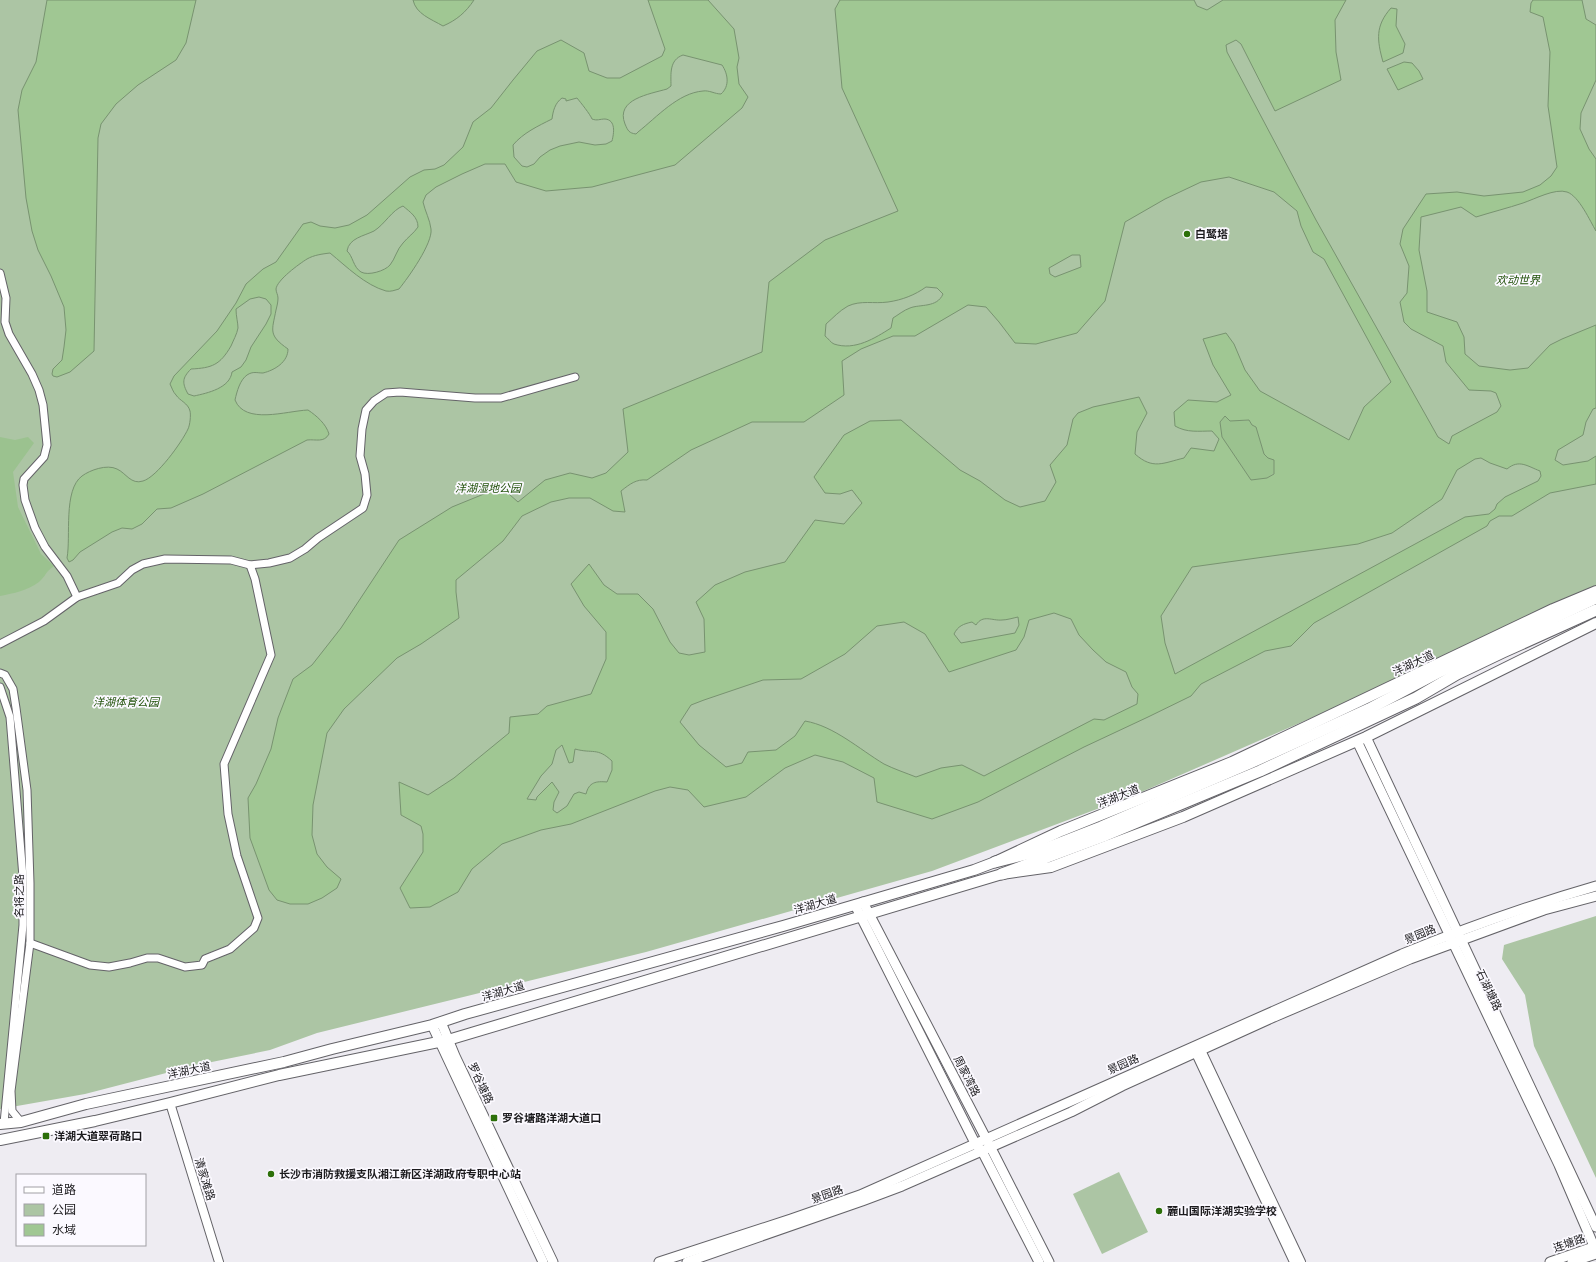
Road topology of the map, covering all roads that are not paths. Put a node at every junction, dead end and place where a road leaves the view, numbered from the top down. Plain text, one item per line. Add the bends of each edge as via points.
1 (0, 273) edge
2 (575, 377) dead end
3 (250, 565) junction
4 (1596, 590) edge
5 (77, 597) junction
6 (1596, 598) edge
7 (1596, 610) edge
8 (1596, 623) edge
9 (0, 644) edge
10 (0, 673) edge
11 (0, 687) edge
12 (1362, 739) junction
13 (1104, 831) junction
14 (995, 862) junction
15 (1002, 874) junction
16 (1596, 886) edge
17 (1596, 896) edge
18 (859, 903) junction
19 (865, 915) junction
20 (1455, 937) junction
21 (30, 943) junction
22 (437, 1024) junction
23 (444, 1041) junction
24 (1197, 1048) junction
25 (168, 1104) junction
26 (21, 1122) junction
27 (2, 1123) edge
28 (986, 1139) junction
29 (0, 1140) edge
30 (979, 1148) junction
31 (991, 1148) junction
32 (1596, 1227) edge
33 (1595, 1250) edge
34 (214, 1262) edge
35 (219, 1262) edge
36 (543, 1262) edge
37 (553, 1262) edge
38 (659, 1262) edge
39 (687, 1262) edge
40 (1039, 1262) edge
41 (1049, 1262) edge
42 (1294, 1262) edge
43 (1301, 1262) edge
44 (1550, 1262) edge
45 (1572, 1262) edge

1 - 5 street via 6,298 5,322 32,374 43,404 47,445 44,457 24,479 22,485 25,500 45,547 68,576
2 - 3 street via 501,398 400,392 380,397 366,410 362,429 360,456 367,495 363,508 290,558 269,564
3 - 5 street via 231,560 165,559 143,564 118,583
3 - 21 street via 271,655 224,764 228,814 237,856 258,918 254,928 230,950 205,959 202,965 185,967 158,958 109,967 90,965
4 - 14 main road, 洋湖大道 via 1232,762 1061,831
5 - 9 street via 44,621
6 - 13 highway via 1442,671 1370,709
7 - 13 highway via 1457,674 1416,698 1260,771
8 - 12 main road
10 - 21 street, 名将之路 via 5,675 12,689 26,790
11 - 27 street, 名将之路 via 10,717 23,877 23,925
12 - 15 main road via 1183,817 1118,842 1051,867
12 - 20 main road, 石湖塘路
13 - 14 highway
13 - 15 highway
14 - 18 main road, 洋湖大道
15 - 19 main road
16 - 20 main road, 景园路 via 1547,900
17 - 20 main road, 景园路
18 - 19 main road, 周家湾路
18 - 22 main road, 洋湖大道
19 - 23 main road
19 - 28 main road, 周家湾路
19 - 30 main road, 周家湾路
20 - 24 main road, 景园路 via 1410,959
20 - 32 main road, 石湖塘路
20 - 33 main road, 石湖塘路
21 - 26 street, 名将之路 via 11,1091 12,1111
22 - 23 main road
22 - 26 main road, 洋湖大道 via 284,1062 86,1104
23 - 25 main road via 279,1075
23 - 36 main road, 罗谷塘路
23 - 37 main road, 罗谷塘路
24 - 28 main road, 景园路
24 - 31 main road, 景园路 via 1071,1112
24 - 42 street
24 - 43 street
25 - 29 main road
25 - 34 street, 清家滩路
25 - 35 street, 清家滩路
26 - 27 main road, 洋湖大道
28 - 30 main road, 景园路
28 - 31 main road, 周家湾路
30 - 31 main road, 景园路
30 - 38 main road, 景园路 via 791,1220
30 - 39 main road, 景园路 via 862,1202
30 - 40 main road, 周家湾路
31 - 41 main road, 周家湾路
33 - 44 main road, 连塘路
33 - 45 main road, 连塘路

